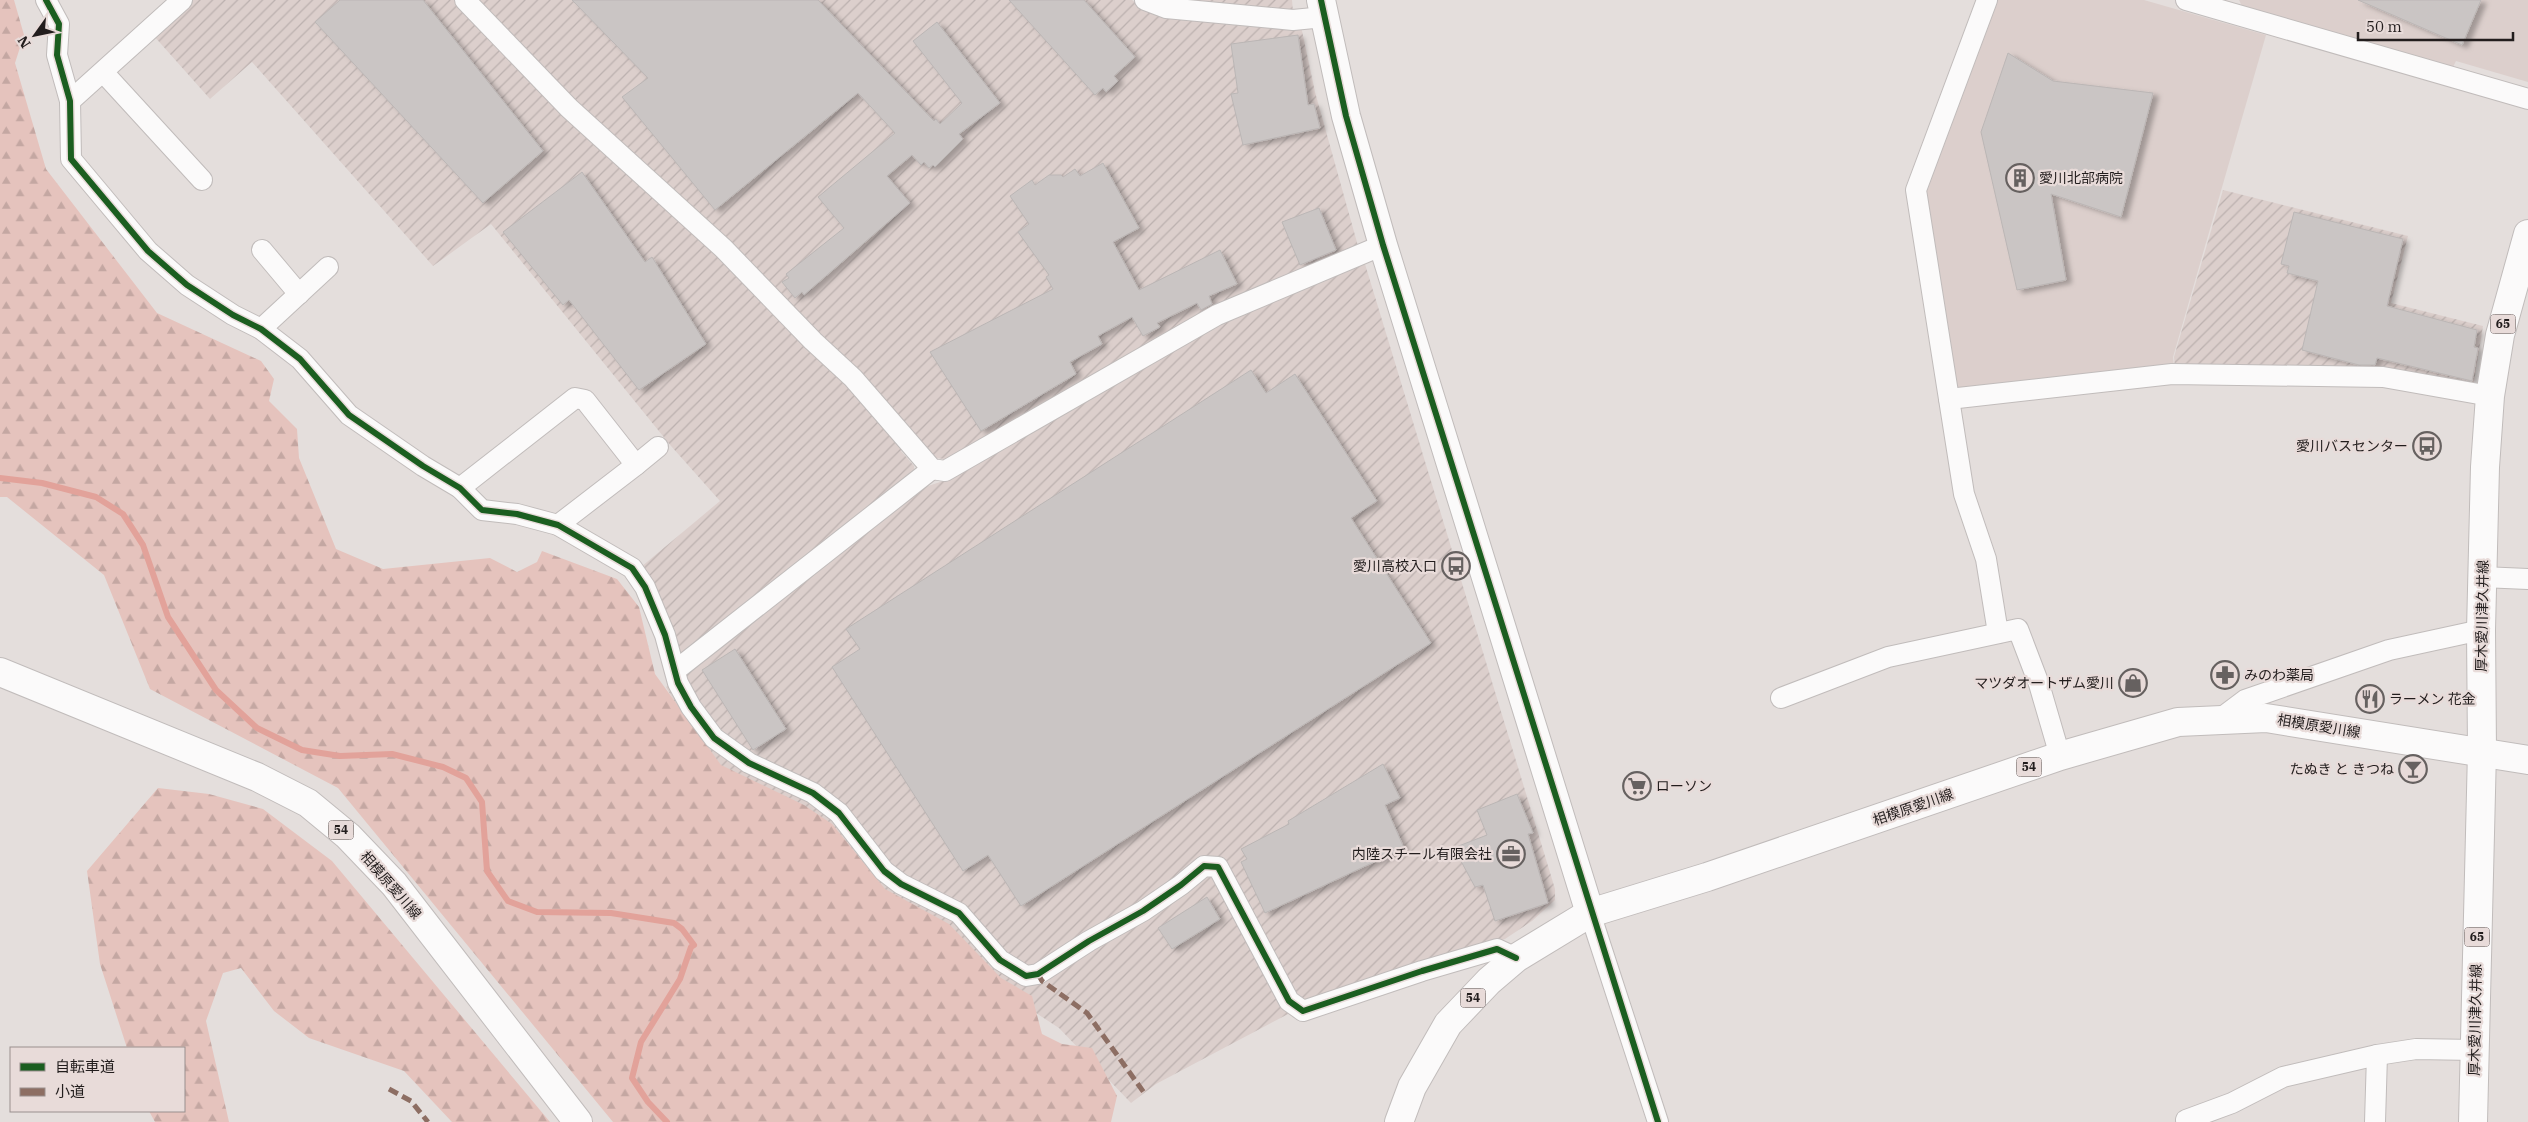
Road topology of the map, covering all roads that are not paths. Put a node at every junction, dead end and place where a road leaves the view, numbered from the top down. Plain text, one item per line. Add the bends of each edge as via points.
1 (46, 0) edge
2 (182, 0) edge
3 (465, 0) edge
4 (1144, 0) edge
5 (1987, 0) edge
6 (2186, 0) edge
7 (2235, 7) edge
8 (1322, 9) edge
9 (103, 72) junction
10 (2528, 99) edge
11 (70, 101) junction
12 (199, 168) dead end
13 (2528, 234) edge
14 (1384, 245) junction
15 (262, 250) dead end
16 (328, 267) dead end
17 (299, 294) junction
18 (261, 329) junction
19 (2490, 396) junction
20 (1949, 399) junction
21 (658, 447) dead end
22 (636, 465) junction
23 (932, 469) junction
24 (460, 488) junction
25 (558, 524) junction
26 (2482, 577) junction
27 (2528, 579) edge
28 (2481, 630) junction
29 (1998, 633) junction
30 (676, 670) junction
31 (0, 672) edge
32 (1781, 698) dead end
33 (2221, 718) junction
34 (2482, 751) junction
35 (2060, 756) junction
36 (2528, 760) edge
37 (1590, 913) junction
38 (1516, 958) junction
39 (2474, 1050) junction
40 (2377, 1055) junction
41 (2186, 1120) dead end
42 (578, 1122) edge
43 (1399, 1122) edge
44 (1658, 1122) edge
45 (2375, 1122) edge
46 (2473, 1122) edge

1 - 11 street via 59,24 57,55
2 - 9 street
3 - 23 street via 568,108 724,249 853,378
4 - 8 street via 1166,8 1293,20
5 - 20 street via 1916,190
6 - 7 street
7 - 10 street
8 - 14 main road via 1346,116
9 - 11 street
9 - 12 street
11 - 18 street via 71,159 81,173 148,251 187,285
13 - 19 main road, 厚木愛川津久井線 / 65 via 2500,335
14 - 23 street via 1216,315 945,471
14 - 37 main road
15 - 17 street
16 - 17 street
17 - 18 street
18 - 24 street via 300,359 350,415
19 - 20 street via 2383,377 2172,374
19 - 26 main road, 厚木愛川津久井線 / 65
20 - 29 street via 1964,494 1986,559
21 - 22 street
22 - 24 street via 585,400 575,398
22 - 25 street
23 - 30 street
24 - 25 street via 482,510 518,514
25 - 30 street via 632,568 645,587
26 - 27 street
26 - 28 main road, 厚木愛川津久井線 / 65
28 - 33 street via 2389,650 2246,700
28 - 34 main road, 厚木愛川津久井線 / 65
29 - 32 street via 1888,657
29 - 35 street via 2018,629 2039,684
30 - 38 street via 678,683 690,707 714,738 749,763 813,793 840,813 884,871 901,884 959,913 1000,960 1026,976 1038,974 1143,910 1181,886 1204,866 1218,867 1289,1001 1303,1011 1422,971 1498,950
31 - 42 main road, 相模原愛川線 / 54 via 257,777 308,803 348,836 394,884
33 - 34 main road, 相模原愛川線 / 54 via 2266,718
33 - 35 main road, 相模原愛川線 / 54 via 2178,722
34 - 36 main road, 相模原愛川線 / 54
34 - 39 main road, 厚木愛川津久井線 / 65
35 - 37 main road, 相模原愛川線 / 54 via 1707,877
37 - 38 main road, 相模原愛川線 / 54 via 1542,939
37 - 44 street
38 - 43 main road, 相模原愛川線 / 54 via 1448,1024 1412,1087
39 - 40 street via 2416,1049
39 - 46 main road, 厚木愛川津久井線 / 65
40 - 41 street via 2283,1077 2232,1103
40 - 45 street

